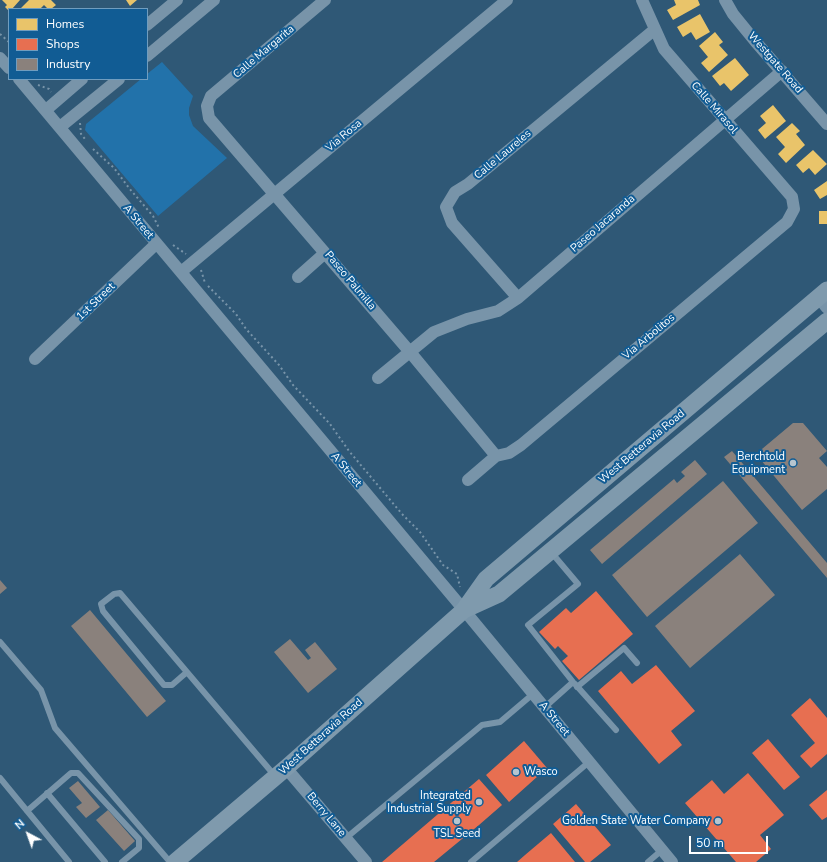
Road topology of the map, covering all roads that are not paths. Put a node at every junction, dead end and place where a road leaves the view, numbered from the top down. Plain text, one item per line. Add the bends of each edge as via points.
1 (177, 0) edge
2 (214, 0) edge
3 (326, 0) edge
4 (507, 0) edge
5 (642, 0) edge
6 (725, 0) edge
7 (148, 24) edge
8 (654, 30) junction
9 (148, 55) edge
10 (0, 58) edge
11 (8, 67) edge
12 (782, 71) junction
13 (20, 80) edge
14 (81, 80) edge
15 (118, 80) edge
16 (207, 106) joint
17 (46, 110) junction
18 (724, 120) junction
19 (827, 124) edge
20 (60, 127) junction
21 (275, 194) junction
22 (794, 209) joint
23 (156, 244) junction
24 (325, 252) junction
25 (181, 272) junction
26 (298, 277) dead end
27 (518, 298) junction
28 (824, 298) edge
29 (827, 321) edge
30 (410, 352) junction
31 (35, 359) dead end
32 (378, 378) dead end
33 (496, 456) junction
34 (468, 480) dead end
35 (550, 551) junction
36 (464, 610) junction
37 (0, 642) edge
38 (638, 663) dead end
39 (187, 672) junction
40 (575, 684) junction
41 (533, 694) junction
42 (545, 707) junction
43 (616, 730) dead end
44 (589, 762) junction
45 (281, 773) junction
46 (0, 778) edge
47 (47, 793) junction
48 (26, 811) junction
49 (346, 838) junction
50 (662, 850) junction
51 (69, 862) edge
52 (105, 862) edge
53 (122, 862) edge
54 (170, 862) edge
55 (175, 862) edge
56 (366, 862) edge
57 (471, 862) edge
58 (648, 862) edge
59 (672, 862) edge

1 - 7 street
2 - 9 street
3 - 16 street, Calle Margarita via 212,96
4 - 21 street, Via Rosa
5 - 8 street, Calle Mirasol
6 - 12 street, Westgate Road via 737,19
8 - 18 street, Calle Mirasol via 664,49
8 - 27 street, Calle Laureles via 468,184 455,192 446,207 452,223
10 - 11 street
12 - 18 street, Paseo Jacaranda
12 - 19 street, Westgate Road
13 - 17 street, A Street
14 - 17 street
15 - 20 street
16 - 21 street, Paseo Palmilla via 209,118
17 - 20 street, A Street
18 - 22 street, Calle Mirasol via 792,197
18 - 27 street, Paseo Jacaranda
20 - 23 street, A Street
21 - 24 street, Paseo Palmilla
21 - 25 street, Via Rosa
22 - 33 street, Via Arbolitos via 787,222 521,445
23 - 25 street, A Street
23 - 31 street, 1st Street
24 - 26 street
24 - 30 street, Paseo Palmilla
25 - 36 street, A Street
27 - 30 street, Paseo Jacaranda via 498,311 467,318 434,332
28 - 36 street, West Betteravia Road via 486,579
29 - 35 street, West Betteravia Road
30 - 32 street, Paseo Jacaranda
30 - 33 street, Paseo Palmilla
33 - 34 street, Via Arbolitos
35 - 36 street, West Betteravia Road via 499,594
35 - 40 lane via 578,584 528,625
36 - 41 street, A Street
36 - 45 street, West Betteravia Road
37 - 54 lane via 41,690 55,728
38 - 40 lane via 624,648
39 - 39 lane via 120,593 114,594 101,604 103,611 164,685 172,684
39 - 45 lane
40 - 42 lane
40 - 43 lane
41 - 42 street, A Street
41 - 49 lane via 500,722 482,725
42 - 44 street, A Street
44 - 50 street, A Street
44 - 57 lane
45 - 49 street, Berry Lane
45 - 55 street, West Betteravia Road
46 - 48 lane
47 - 48 lane
47 - 52 lane
47 - 53 lane via 71,773 78,774 139,839 139,848
48 - 51 lane
49 - 56 street, Berry Lane
50 - 58 lane
50 - 59 street, A Street

